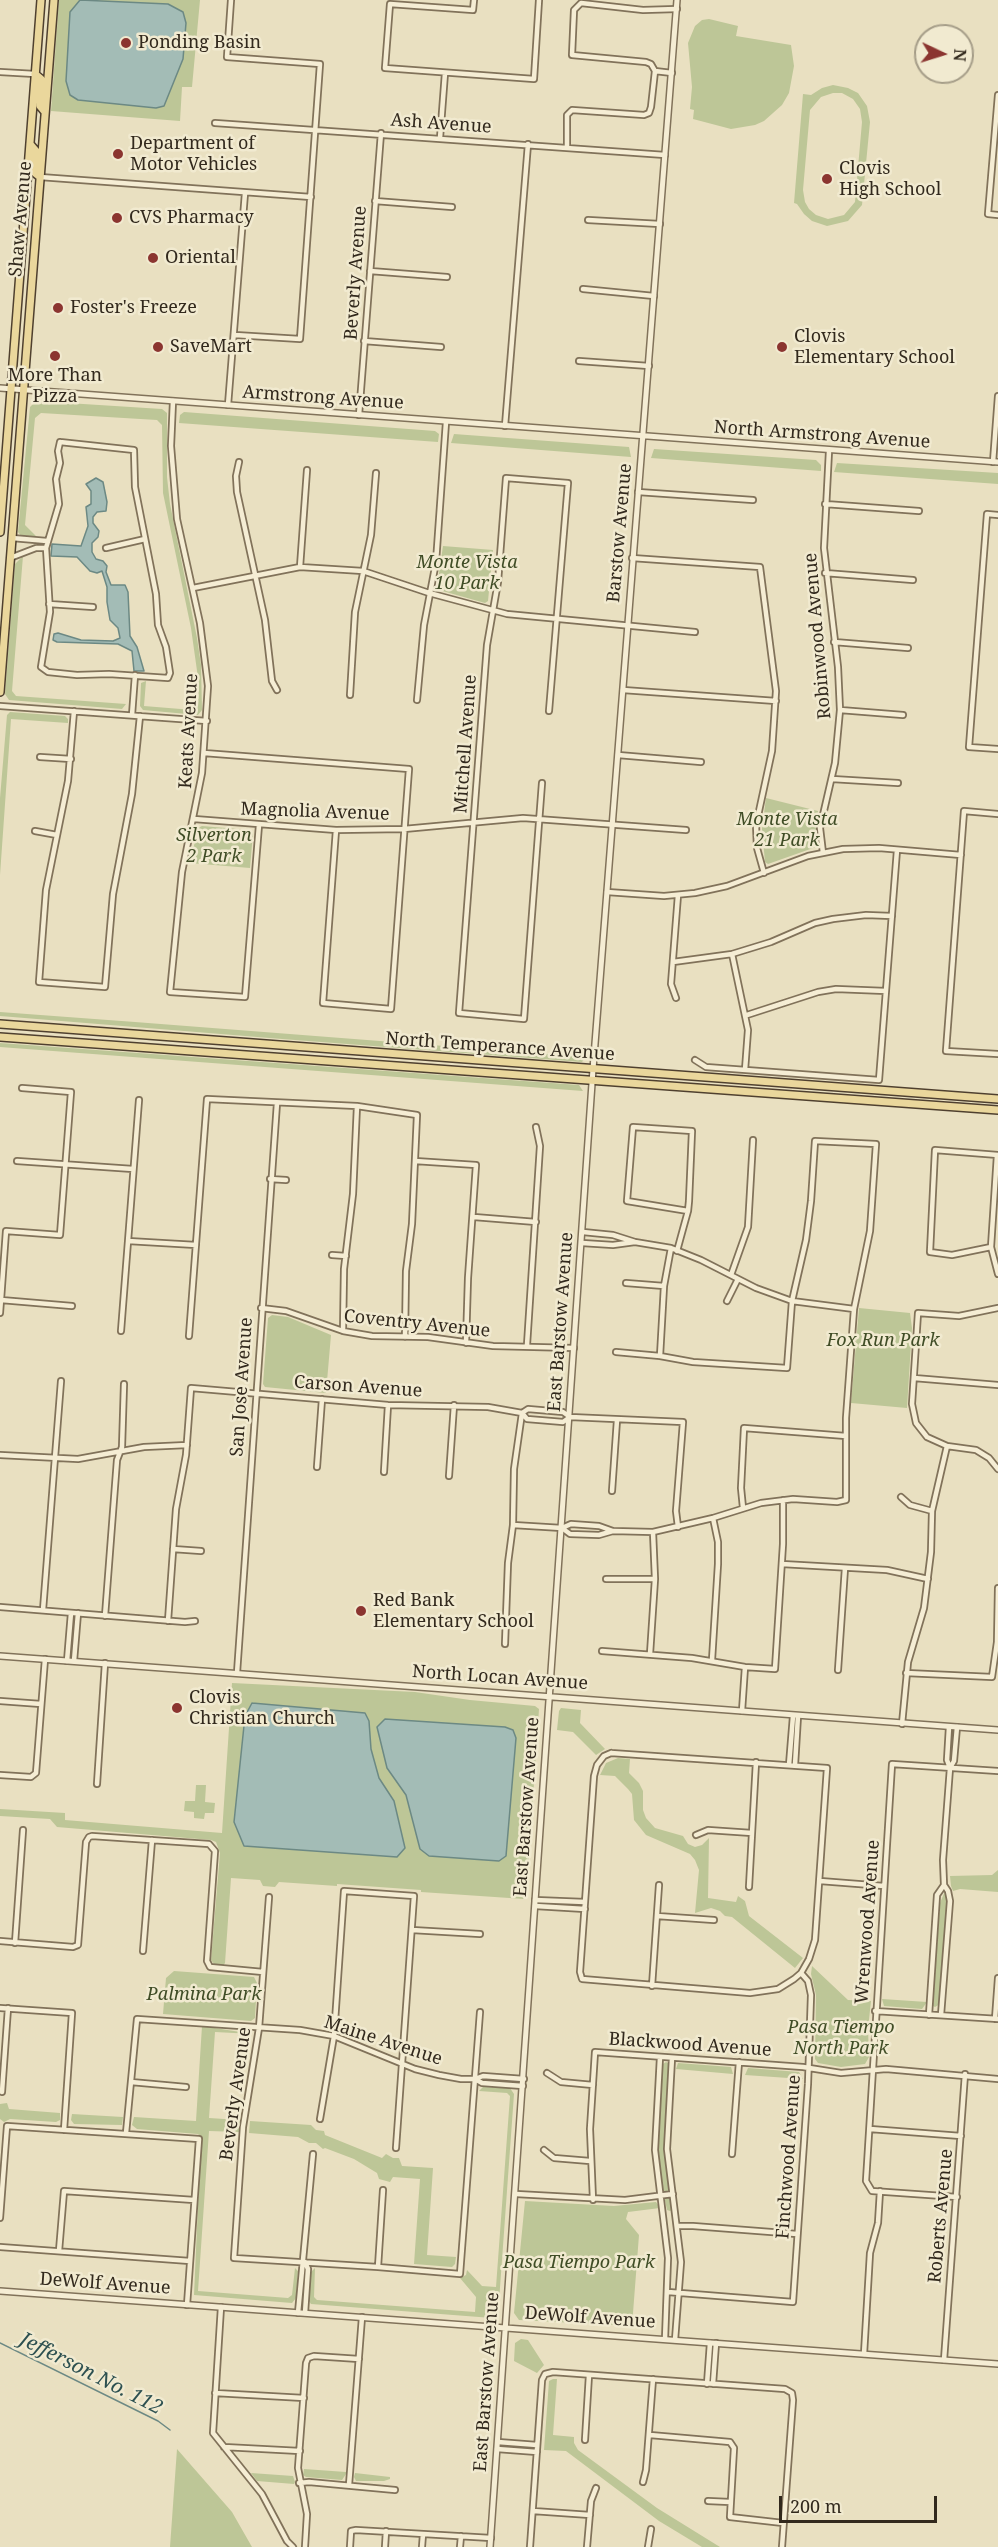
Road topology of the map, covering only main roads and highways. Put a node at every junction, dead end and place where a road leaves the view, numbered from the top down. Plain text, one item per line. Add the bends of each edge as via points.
1 (41, 0) edge
2 (54, 0) edge
3 (35, 74) junction
4 (45, 112) junction
5 (30, 144) junction
6 (40, 177) junction
7 (0, 532) edge
8 (0, 692) edge
9 (0, 1024) edge
10 (0, 1037) edge
11 (998, 1100) edge
12 (998, 1110) edge

1 - 3 main road, Shaw Avenue
2 - 4 main road, Shaw Avenue
3 - 4 main road via 41,79 40,106
3 - 5 main road, Shaw Avenue
4 - 6 main road, Shaw Avenue
5 - 6 main road via 36,151 35,173
5 - 7 main road, Shaw Avenue
6 - 8 main road, Shaw Avenue
9 - 11 main road, North Temperance Avenue
10 - 12 main road, North Temperance Avenue

